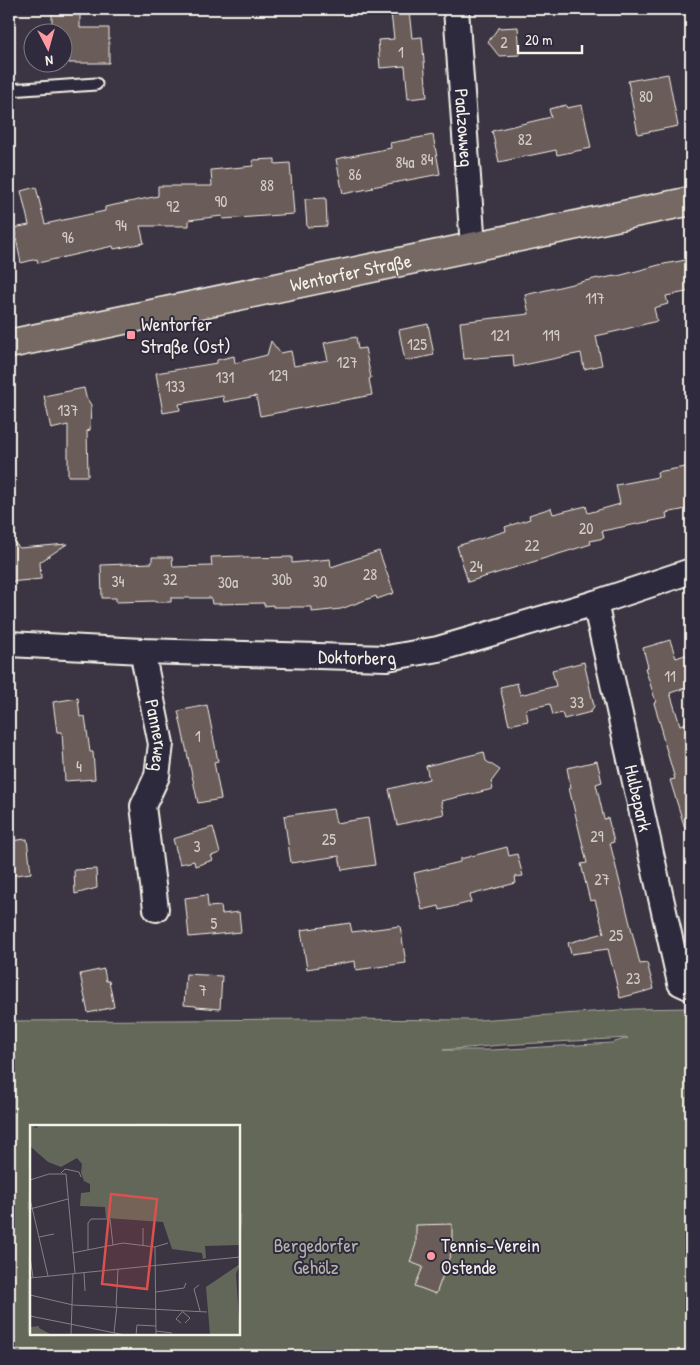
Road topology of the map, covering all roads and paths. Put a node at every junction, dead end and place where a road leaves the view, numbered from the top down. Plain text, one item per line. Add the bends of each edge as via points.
1 (456, 9) edge
2 (96, 84) dead end
3 (9, 90) edge
4 (691, 201) edge
5 (473, 247) junction
6 (9, 344) edge
7 (691, 571) edge
8 (595, 602) junction
9 (9, 644) edge
10 (142, 650) junction
11 (156, 910) dead end
12 (691, 988) edge

1 - 5 street, Paalzowweg
2 - 3 lane
4 - 5 main road, Wentorfer Straße
5 - 6 main road, Wentorfer Straße
7 - 8 street, Doktorberg
8 - 10 street, Doktorberg via 438,649 387,658
8 - 12 street, Hulbepark via 680,983
9 - 10 street, Doktorberg
10 - 11 street, Pannerweg via 161,744 157,776 143,806

